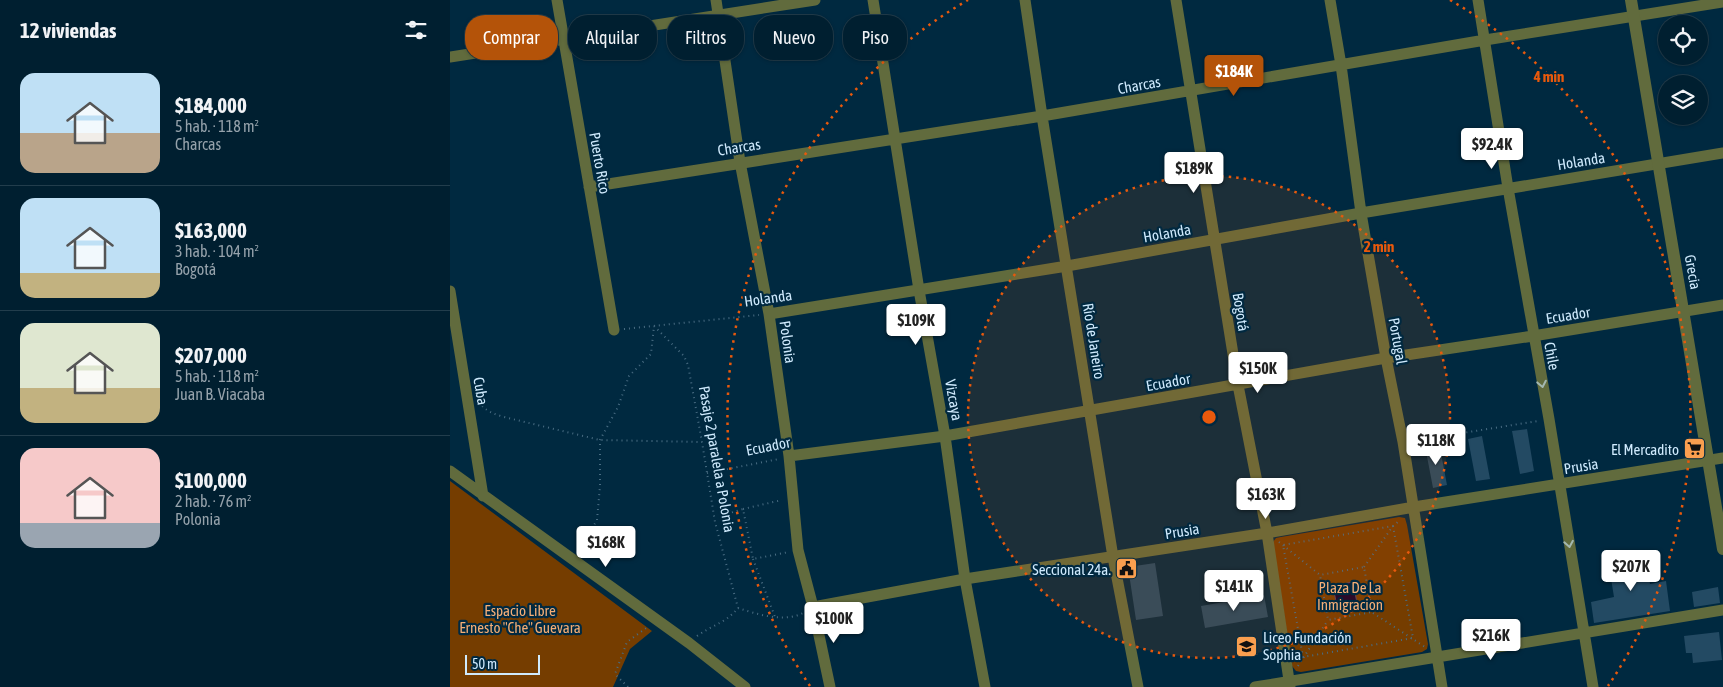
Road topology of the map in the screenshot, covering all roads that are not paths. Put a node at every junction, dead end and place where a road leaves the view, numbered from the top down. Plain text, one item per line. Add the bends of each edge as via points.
1 (557, 0) edge
2 (716, 0) edge
3 (815, 0) edge
4 (874, 0) edge
5 (1026, 0) edge
6 (1176, 0) edge
7 (1330, 0) edge
8 (1478, 0) edge
9 (1631, 0) edge
10 (1723, 2) edge
11 (718, 14) junction
12 (1633, 16) junction
13 (564, 38) junction
14 (1485, 40) junction
15 (450, 56) edge
16 (1340, 65) junction
17 (1190, 91) junction
18 (1042, 116) junction
19 (894, 138) junction
20 (1723, 153) edge
21 (740, 162) junction
22 (1658, 164) junction
23 (588, 187) junction
24 (1508, 188) junction
25 (1361, 213) junction
26 (1214, 239) junction
27 (1067, 266) junction
28 (919, 290) junction
29 (450, 291) edge
30 (1723, 305) edge
31 (1683, 311) junction
32 (769, 314) junction
33 (614, 330) road end
34 (1533, 336) junction
35 (1386, 358) junction
36 (1238, 385) junction
37 (1090, 411) junction
38 (945, 436) junction
39 (789, 456) junction
40 (1723, 458) edge
41 (1708, 460) junction
42 (450, 471) edge
43 (1559, 484) junction
44 (482, 496) junction
45 (1414, 508) junction
46 (1267, 533) junction
47 (1723, 549) edge
48 (1113, 557) junction
49 (965, 578) junction
50 (813, 607) junction
51 (1723, 610) edge
52 (1584, 633) junction
53 (1437, 656) junction
54 (1289, 684) edge
55 (745, 687) edge
56 (830, 687) edge
57 (985, 687) edge
58 (1138, 687) edge
59 (1255, 687) edge
60 (1442, 687) edge
61 (1593, 687) edge

1 - 13 street, Puerto Rico
2 - 11 street, Polonia
3 - 11 street
4 - 19 street, Vizcaya
5 - 18 street, Río de Janeiro
6 - 17 street, Bogotá
7 - 16 street, Portugal
8 - 14 street, Chile
9 - 12 street, Grecia
10 - 12 street, Charcas
11 - 13 street
11 - 21 street, Polonia
12 - 14 street, Charcas
12 - 22 street, Grecia
13 - 15 street
13 - 23 street, Puerto Rico
14 - 16 street, Charcas
14 - 24 street, Chile
16 - 17 street, Charcas
16 - 25 street, Portugal
17 - 18 street, Charcas
17 - 26 street, Bogotá
18 - 19 street, Charcas
18 - 27 street, Río de Janeiro
19 - 21 street, Charcas
19 - 28 street, Vizcaya
20 - 22 street, Holanda
21 - 23 street, Charcas
21 - 32 street, Polonia
22 - 24 street, Holanda
22 - 31 street, Grecia
23 - 33 street, Puerto Rico
24 - 25 street, Holanda
24 - 34 street, Chile
25 - 26 street, Holanda
25 - 35 street, Portugal
26 - 27 street, Holanda
26 - 36 street, Bogotá
27 - 28 street, Holanda
27 - 37 street, Río de Janeiro
28 - 32 street, Holanda
28 - 38 street, Vizcaya
29 - 44 street, Cuba
30 - 31 street, Ecuador
31 - 34 street, Ecuador
31 - 41 street, Grecia
32 - 39 street, Polonia
34 - 35 street, Ecuador
34 -> 43 street, Chile
35 - 36 street, Ecuador
35 - 45 street, Portugal
36 - 37 street, Ecuador
36 - 46 street, Bogotá
37 - 38 street, Ecuador
37 - 48 street, Río de Janeiro
38 - 39 street, Ecuador
38 - 49 street, Vizcaya
39 - 50 street, Polonia via 798,550
40 - 41 street, Prusia
41 - 43 street, Prusia
41 - 47 street, Grecia
42 - 44 street
43 - 45 street, Prusia
43 -> 52 street, Chile
44 - 55 street via 689,643
45 - 46 street, Prusia
45 - 53 street, Portugal
46 - 48 street, Prusia
46 - 54 street, Bogotá
48 - 49 street, Prusia
48 - 58 street, Río de Janeiro
49 - 50 street, Prusia
49 - 57 street, Vizcaya
50 - 56 street, Polonia
51 - 52 street
52 - 53 street
52 - 61 street, Chile
53 - 54 street
53 - 60 street, Portugal
54 - 59 street

